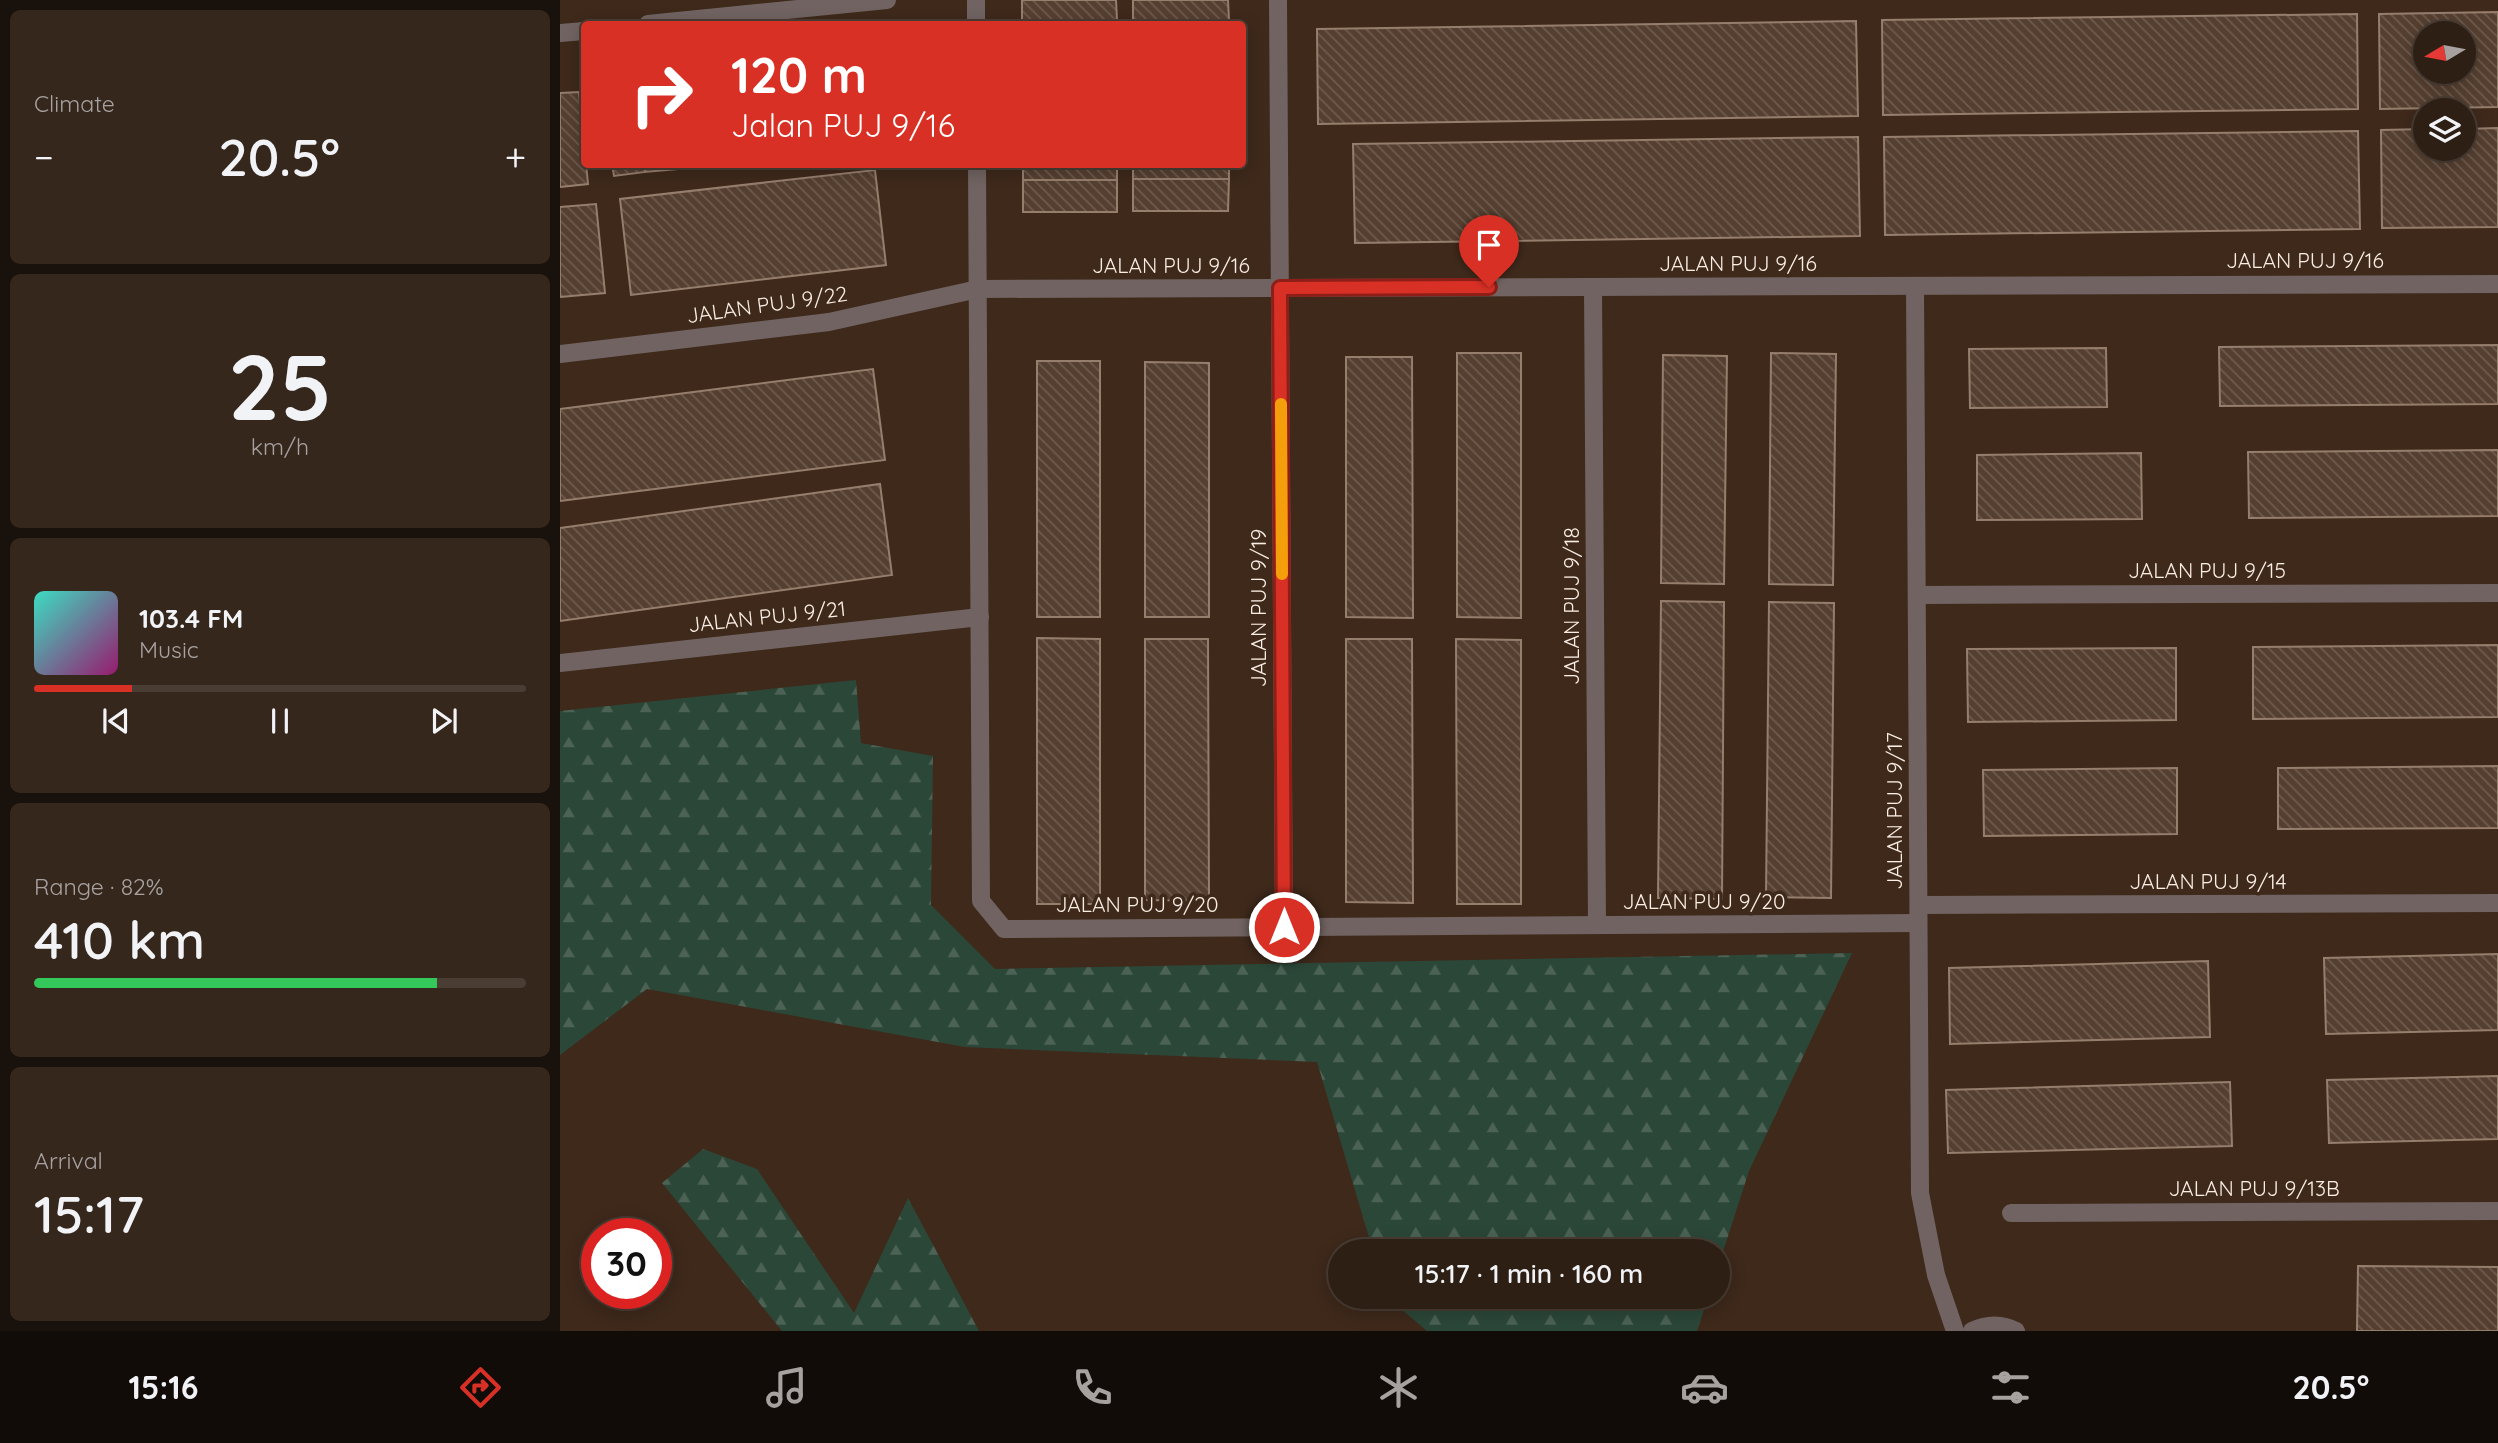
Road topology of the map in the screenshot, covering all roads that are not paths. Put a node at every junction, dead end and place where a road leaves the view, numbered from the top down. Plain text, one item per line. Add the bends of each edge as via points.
1 (887, 0) edge
2 (976, 0) edge
3 (1278, 0) edge
4 (678, 21) edge
5 (976, 21) edge
6 (581, 31) edge
7 (560, 33) edge
8 (977, 168) edge
9 (2498, 284) edge
10 (1915, 286) junction
11 (1593, 287) junction
12 (1280, 288) junction
13 (978, 289) junction
14 (560, 354) edge
15 (2498, 593) edge
16 (1917, 595) junction
17 (980, 617) junction
18 (560, 663) edge
19 (2498, 903) edge
20 (1919, 914) junction
21 (1597, 925) junction
22 (1284, 927) junction
23 (2498, 1211) edge
24 (2011, 1213) dead end
25 (1955, 1331) edge
26 (1972, 1331) edge
27 (2015, 1331) edge

1 - 4 street
2 - 5 street
3 - 12 street, JALAN PUJ 9/19
6 - 7 street
8 - 13 street, JALAN PUJ 9/20
9 - 10 street, JALAN PUJ 9/16
10 - 11 street, JALAN PUJ 9/16
10 - 16 street, JALAN PUJ 9/17
11 - 12 street, JALAN PUJ 9/16
11 - 21 street, JALAN PUJ 9/18
12 - 13 street, JALAN PUJ 9/16
12 - 22 street, JALAN PUJ 9/19
13 - 14 street, JALAN PUJ 9/22 via 829,322
13 - 17 street, JALAN PUJ 9/20
15 - 16 street, JALAN PUJ 9/15
16 - 20 street, JALAN PUJ 9/17
17 - 18 street, JALAN PUJ 9/21
17 - 22 street, JALAN PUJ 9/20 via 981,901 1003,929
19 - 20 street, JALAN PUJ 9/14
20 - 21 street, JALAN PUJ 9/20
20 - 25 street, JALAN PUJ 9/17 via 1920,1193 1936,1275
21 - 22 street, JALAN PUJ 9/20
23 - 24 street, JALAN PUJ 9/13B
26 - 27 street via 1995,1324

